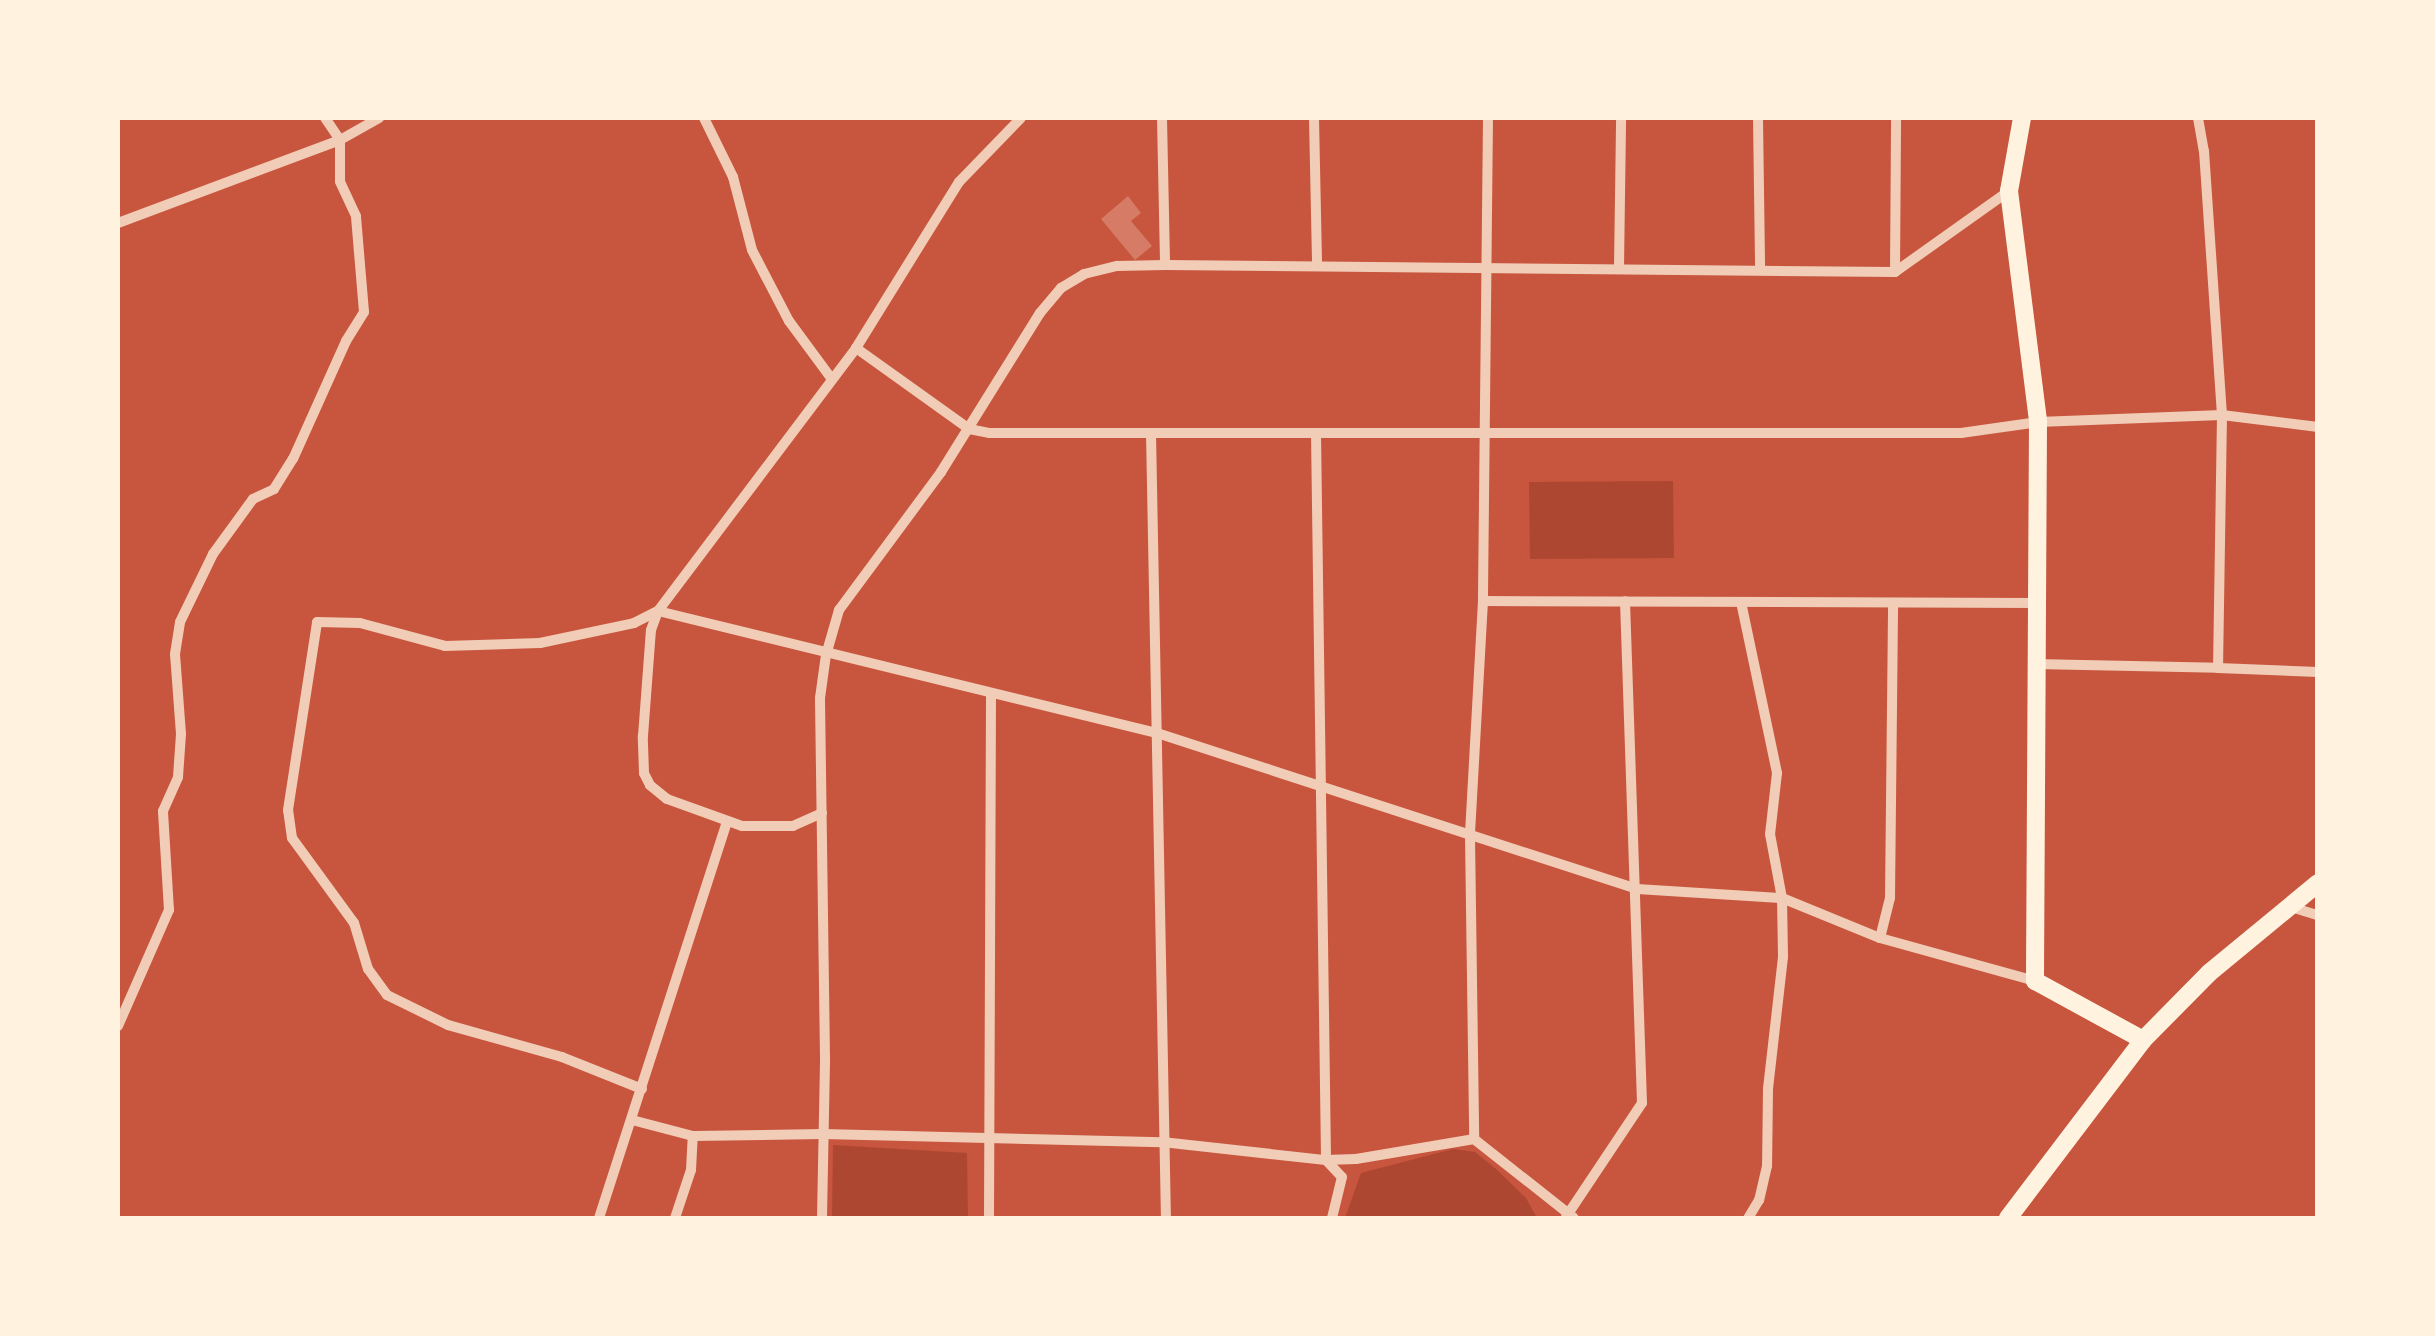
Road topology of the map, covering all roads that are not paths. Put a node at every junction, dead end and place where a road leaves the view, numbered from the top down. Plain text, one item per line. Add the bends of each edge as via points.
1 (325, 118) edge
2 (380, 118) edge
3 (704, 118) edge
4 (1021, 118) edge
5 (1162, 118) edge
6 (1314, 118) edge
7 (1488, 118) edge
8 (1621, 118) edge
9 (1758, 118) edge
10 (1896, 118) edge
11 (2022, 118) edge
12 (2198, 118) edge
13 (340, 140) junction
14 (2010, 191) junction
15 (118, 223) edge
16 (1317, 264) junction
17 (1165, 265) junction
18 (1487, 267) junction
19 (1620, 268) junction
20 (1760, 270) junction
21 (1895, 272) junction
22 (856, 348) junction
23 (831, 378) junction
24 (2222, 415) junction
25 (2038, 422) junction
26 (2318, 427) edge
27 (969, 429) junction
28 (1484, 432) junction
29 (1151, 433) junction
30 (1316, 433) junction
31 (1483, 601) junction
32 (1625, 601) junction
33 (1742, 602) junction
34 (2034, 602) junction
35 (1894, 604) junction
36 (658, 611) junction
37 (826, 655) junction
38 (2034, 664) junction
39 (2218, 668) junction
40 (2318, 672) edge
41 (991, 695) junction
42 (1157, 733) junction
43 (1318, 787) junction
44 (822, 813) junction
45 (727, 822) junction
46 (1470, 836) junction
47 (2318, 883) edge
48 (1636, 889) junction
49 (1782, 898) junction
50 (2290, 907) junction
51 (2318, 914) edge
52 (1880, 938) junction
53 (2035, 981) junction
54 (118, 1026) edge
55 (2143, 1040) junction
56 (642, 1089) junction
57 (632, 1120) junction
58 (823, 1134) junction
59 (693, 1136) junction
60 (988, 1136) junction
61 (1474, 1139) junction
62 (1162, 1142) junction
63 (1326, 1160) junction
64 (1569, 1217) edge
65 (599, 1218) edge
66 (675, 1218) edge
67 (822, 1218) edge
68 (988, 1218) edge
69 (1166, 1218) edge
70 (1332, 1218) edge
71 (1748, 1218) edge
72 (2008, 1218) edge

1 - 13 street
2 - 13 street
3 - 23 street via 733,177 752,250 788,321
4 - 22 street via 959,182
5 - 17 street
6 - 16 street
7 - 18 street
8 - 19 street
9 - 20 street
10 - 21 street
11 - 14 main road
12 - 24 street
13 - 15 street
13 - 54 street via 340,181 356,216 364,312 274,489 253,499 213,554 180,622 178,778 163,811 169,910
14 - 21 street
14 - 25 main road
16 - 17 street
16 - 18 street
17 - 27 street via 1117,266 1061,288
18 - 19 street
18 - 28 street
19 - 20 street
20 - 21 street
22 - 23 street
22 - 27 street
23 - 36 street
24 - 25 street
24 - 26 street
24 - 39 street
25 - 28 street via 1961,433
25 - 34 main road
27 - 29 street
27 - 37 street via 839,610
28 - 30 street
28 - 31 street
29 - 30 street
29 - 42 street
30 - 43 street
31 - 32 street
31 - 46 street
32 - 33 street
32 - 48 street
33 - 35 street
33 - 49 street via 1777,772 1770,834
34 - 35 street
34 - 38 main road
35 - 52 street via 1890,881
36 - 37 street
36 - 45 street via 644,773 667,798
36 - 56 street via 634,623 540,643 446,646 360,624 317,622 288,810 292,838 354,923 368,969 387,994 448,1025 562,1056
37 - 41 street
37 - 44 street
38 - 39 street
38 - 53 main road
39 - 40 street
41 - 42 street
41 - 60 street
42 - 43 street
42 - 62 street
43 - 46 street
43 - 63 street
44 - 45 street via 793,826
44 - 58 street
45 - 56 street
46 - 48 street
46 - 61 street
47 - 50 main road
48 - 49 street
48 - 64 street via 1642,1103
49 - 52 street
49 - 71 street via 1784,957 1768,1090 1767,1166
50 - 51 street
50 - 55 main road via 2208,974
52 - 53 street
53 - 55 main road
55 - 72 main road
56 - 57 street
57 - 59 street
57 - 65 street
58 - 59 street
58 - 60 street
58 - 67 street
59 - 66 street via 691,1170
60 - 62 street
60 - 68 street
61 - 63 street
61 - 64 street
62 - 63 street
62 - 69 street
63 - 70 street via 1342,1177

